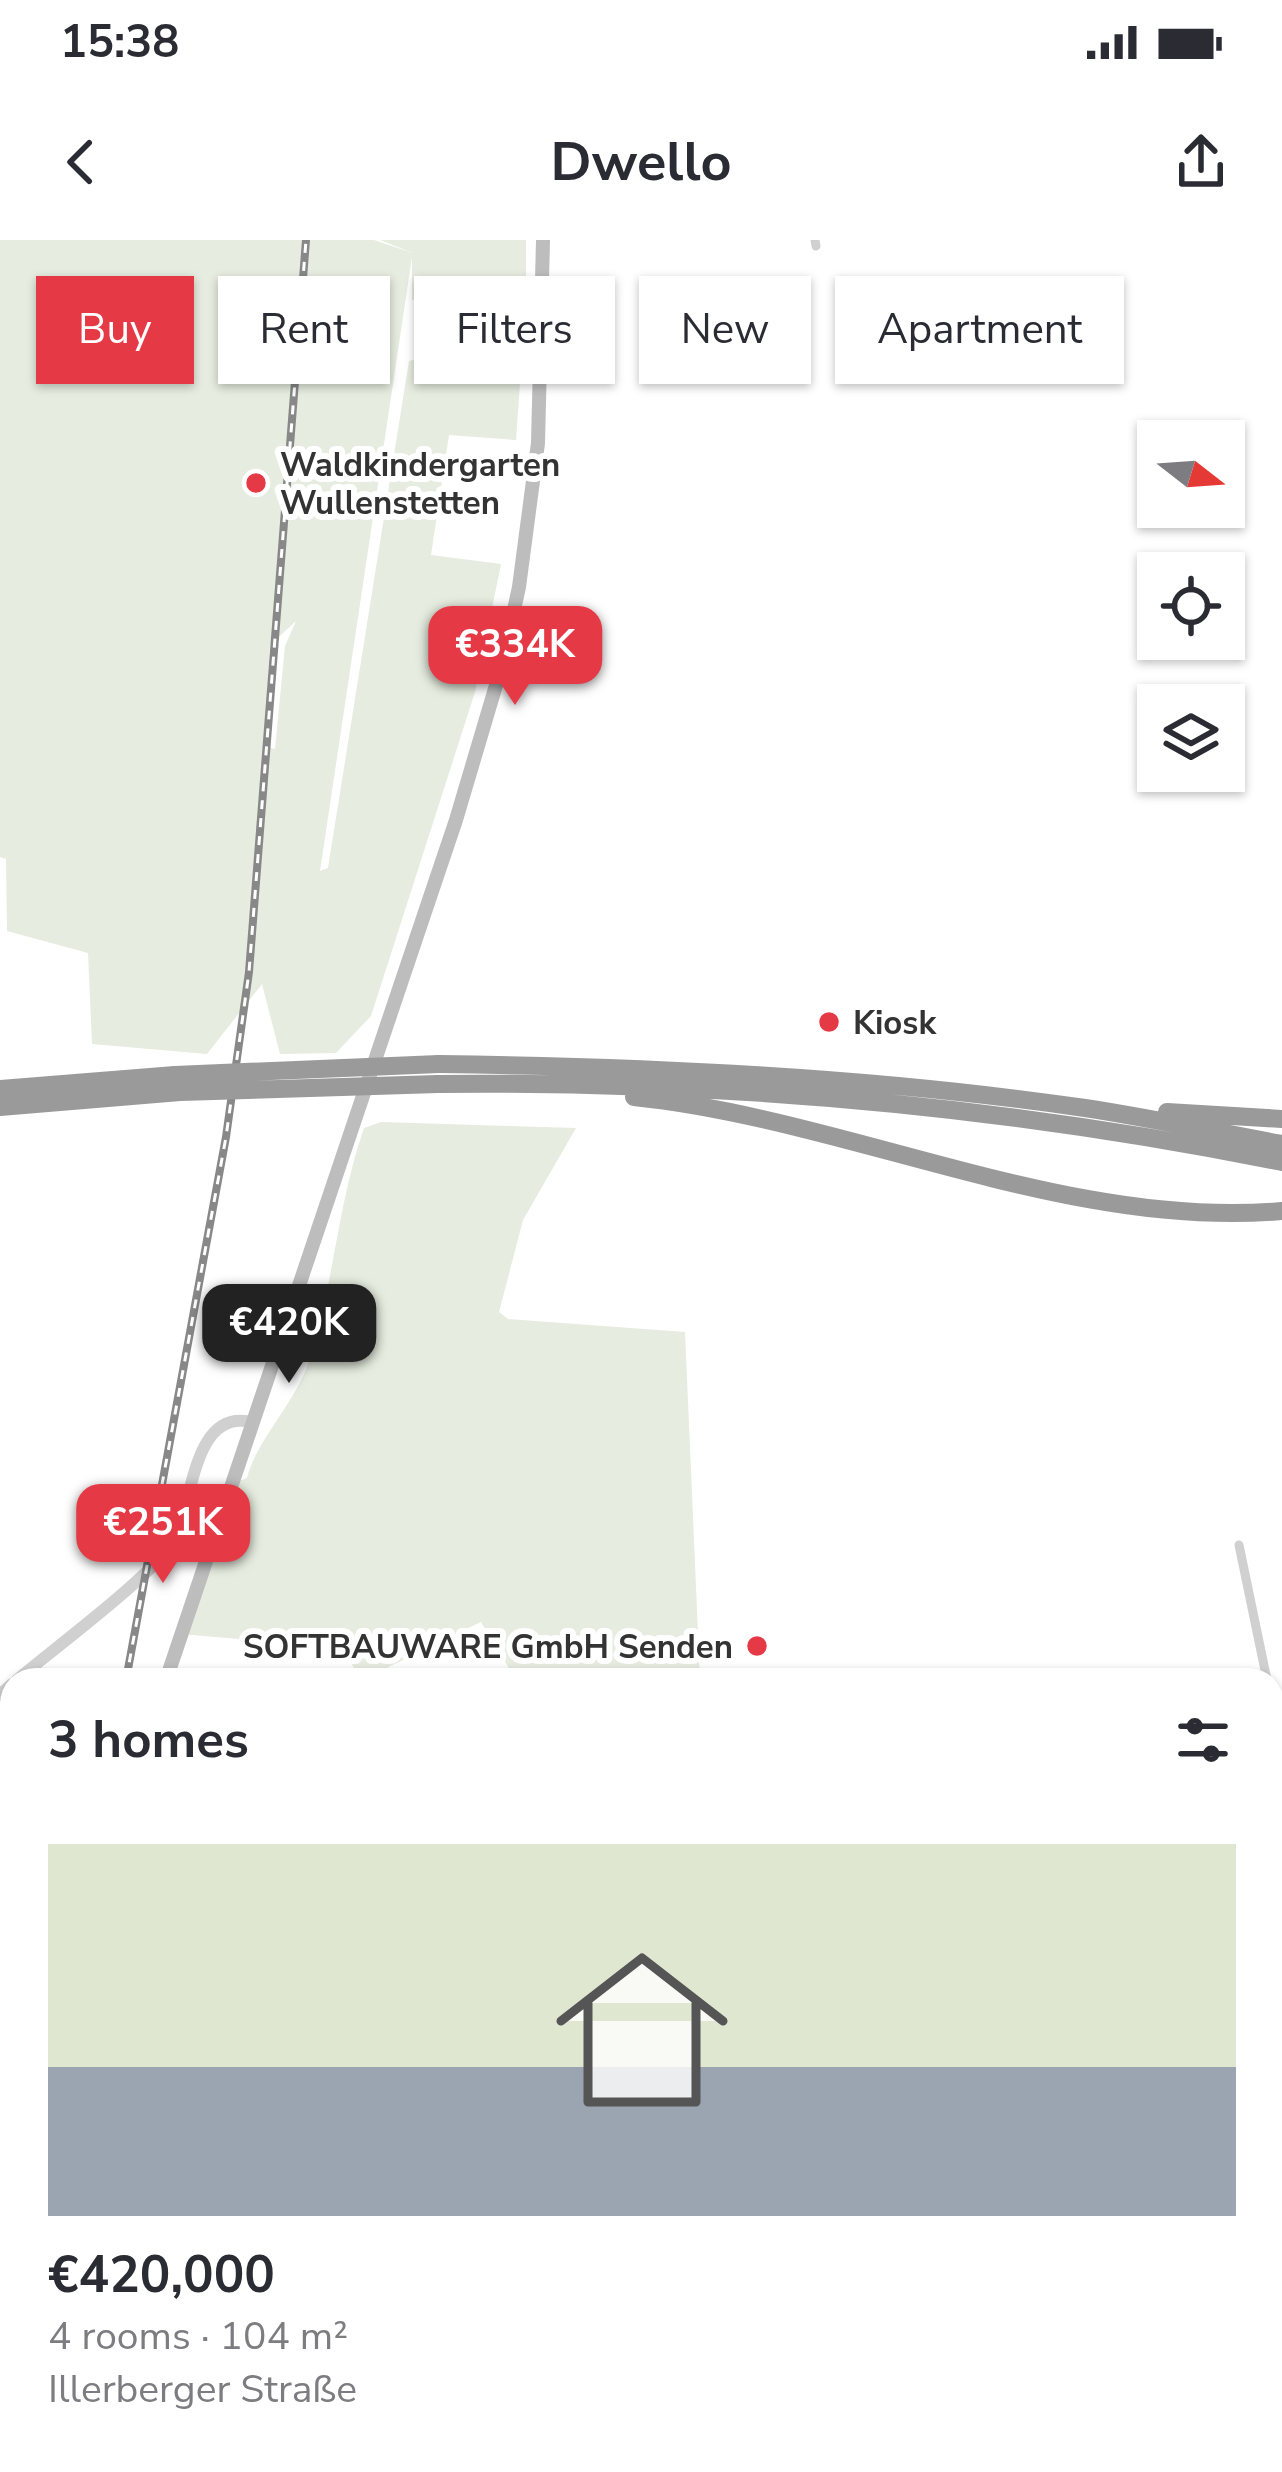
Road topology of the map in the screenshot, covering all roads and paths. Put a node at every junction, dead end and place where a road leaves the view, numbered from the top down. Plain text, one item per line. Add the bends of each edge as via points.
1 (543, 240) edge
2 (438, 1074) junction
3 (177, 1083) junction
4 (522, 1084) junction
5 (0, 1089) edge
6 (0, 1107) edge
7 (1086, 1108) junction
8 (1282, 1119) edge
9 (1282, 1144) edge
10 (1282, 1162) edge
11 (1282, 1211) edge
12 (251, 1422) junction
13 (1239, 1545) dead end
14 (30, 1668) edge
15 (170, 1668) edge
16 (1265, 1668) edge

1 - 12 main road via 538,442 502,665
2 - 3 highway, bridge
2 - 4 highway
2 - 7 highway via 753,1075
3 - 5 highway
3 - 6 highway
4 - 10 highway via 919,1107
4 - 11 highway via 746,1114 1068,1193 1217,1212
7 - 8 highway
7 - 9 highway
12 - 14 street via 230,1422 210,1436 180,1525 160,1557
12 - 15 main road
13 - 16 street

